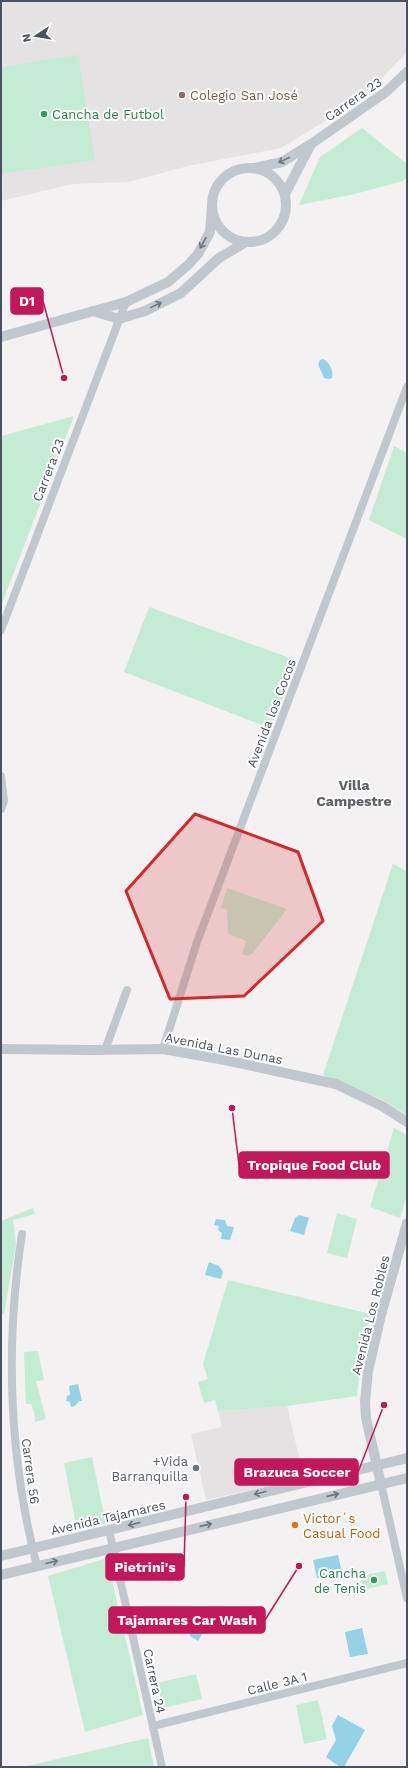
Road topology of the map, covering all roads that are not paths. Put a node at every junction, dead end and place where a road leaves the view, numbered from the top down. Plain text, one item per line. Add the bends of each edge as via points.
1 (407, 72) edge
2 (311, 144) junction
3 (254, 168) junction
4 (285, 194) junction
5 (212, 206) junction
6 (246, 242) junction
7 (126, 302) junction
8 (93, 311) junction
9 (119, 319) junction
10 (1, 337) edge
11 (407, 387) edge
12 (1, 630) edge
13 (1, 776) edge
14 (1, 809) edge
15 (127, 990) dead end
16 (1, 1049) edge
17 (162, 1049) junction
18 (105, 1050) junction
19 (407, 1122) edge
20 (407, 1223) edge
21 (22, 1234) dead end
22 (407, 1458) edge
23 (377, 1465) junction
24 (407, 1478) edge
25 (381, 1484) junction
26 (109, 1530) junction
27 (32, 1548) junction
28 (113, 1548) junction
29 (1, 1556) edge
30 (37, 1566) junction
31 (1, 1575) edge
32 (407, 1598) edge
33 (407, 1663) edge
34 (153, 1726) junction
35 (162, 1767) edge

1 - 2 street, Carrera 23 via 386,92
2 -> 3 street, Carrera 23 via 282,162
2 - 4 street, Carrera 23
3 - 4 street via 273,177
3 - 5 street via 230,173 220,182
4 - 6 street via 286,212 278,228 264,239
5 - 6 street via 219,227 231,237
5 -> 7 street via 210,232 198,254 168,282
9 -> 6 street via 181,293 219,258
7 - 8 street
7 - 9 street, Carrera 23
8 - 9 street
8 - 10 street
9 - 12 street, Carrera 23
11 - 17 street, Avenida los Cocos via 199,935
13 - 14 street via 4,801
15 - 18 street
16 - 18 street, Avenida Las Dunas
17 - 18 street, Avenida Las Dunas
17 - 19 street, Avenida Las Dunas via 336,1084 382,1106
20 - 23 street, Avenida Los Robles via 368,1371 365,1410
21 - 27 street, Carrera 56 via 14,1302 11,1364 14,1433 21,1491
22 - 23 street, Avenida Tajamares
23 - 25 street, Avenida Los Robles
23 -> 26 street, Avenida Tajamares
24 - 25 street
28 -> 25 street
25 - 32 street
26 - 27 street, Avenida Tajamares
26 - 28 street, Carrera 24
27 - 29 street, Avenida Tajamares
27 - 30 street, Carrera 56
30 -> 28 street
28 - 34 street, Carrera 24
30 - 31 street
33 - 34 street, Calle 3A 1
34 - 35 street, Carrera 24

